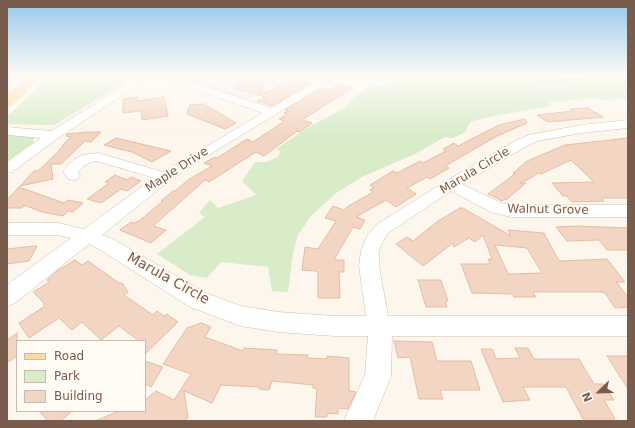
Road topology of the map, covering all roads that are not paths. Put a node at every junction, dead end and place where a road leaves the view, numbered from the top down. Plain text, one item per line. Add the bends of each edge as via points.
1 (15, 95) edge
2 (116, 95) edge
3 (221, 95) edge
4 (301, 95) edge
5 (7, 102) edge
6 (272, 112) junction
7 (628, 124) edge
8 (7, 131) edge
9 (53, 135) junction
10 (7, 169) edge
11 (73, 176) dead end
12 (164, 177) junction
13 (451, 184) junction
14 (628, 211) edge
15 (7, 229) edge
16 (88, 236) junction
17 (7, 298) edge
18 (379, 326) junction
19 (628, 326) edge
20 (358, 421) edge

1 - 5 main road
2 - 9 street
3 - 6 street
4 - 6 street, Maple Drive
6 - 12 street, Maple Drive
7 - 13 street, Marula Circle via 534,138 515,146
8 - 9 street
9 - 10 street
11 - 12 street via 70,171 78,163 98,157
12 - 16 street, Maple Drive
13 - 14 street, Walnut Grove via 497,208 511,211
13 - 18 street, Marula Circle via 394,220 374,239 369,266
15 - 16 street, Marula Circle via 58,230
16 - 17 street, Maple Drive
16 - 18 street, Marula Circle via 106,244 198,300 241,316 278,322
18 - 19 street, Marula Circle
18 - 20 street via 381,341 378,376

